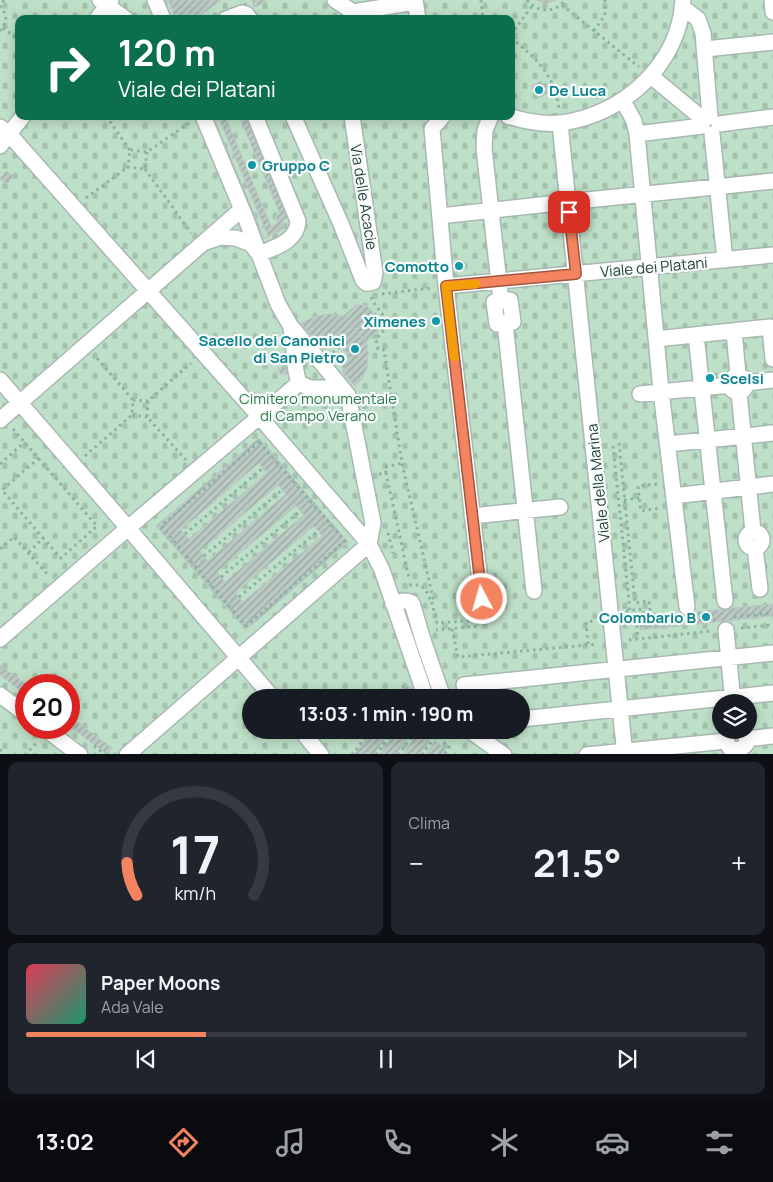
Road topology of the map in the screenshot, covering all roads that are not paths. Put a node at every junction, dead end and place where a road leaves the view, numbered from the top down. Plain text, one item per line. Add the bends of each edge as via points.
1 (155, 0) edge
2 (336, 0) edge
3 (772, 0) edge
4 (415, 1) edge
5 (106, 2) edge
6 (682, 3) edge
7 (773, 12) edge
8 (98, 15) edge
9 (121, 15) edge
10 (161, 15) edge
11 (338, 15) edge
12 (417, 15) edge
13 (773, 42) edge
14 (705, 49) junction
15 (651, 76) junction
16 (623, 101) junction
17 (773, 117) edge
18 (515, 118) edge
19 (18, 120) edge
20 (205, 120) edge
21 (257, 120) edge
22 (296, 120) edge
23 (352, 120) edge
24 (439, 120) edge
25 (489, 120) edge
26 (560, 123) junction
27 (710, 124) junction
28 (5, 130) edge
29 (637, 134) junction
30 (0, 146) edge
31 (773, 181) edge
32 (717, 187) junction
33 (643, 194) junction
34 (568, 202) junction
35 (242, 208) junction
36 (491, 211) junction
37 (440, 216) junction
38 (203, 243) junction
39 (259, 254) junction
40 (773, 255) edge
41 (724, 260) junction
42 (650, 267) junction
43 (576, 274) junction
44 (499, 281) junction
45 (446, 286) junction
46 (149, 291) junction
47 (290, 325) junction
48 (734, 331) junction
49 (696, 335) junction
50 (656, 338) junction
51 (773, 359) edge
52 (0, 380) edge
53 (773, 380) edge
54 (299, 382) junction
55 (738, 384) junction
56 (702, 388) junction
57 (661, 391) junction
58 (640, 394) dead end
59 (348, 395) junction
60 (20, 403) junction
61 (259, 416) junction
62 (2, 419) edge
63 (773, 433) edge
64 (744, 436) junction
65 (707, 440) junction
66 (668, 444) junction
67 (773, 484) edge
68 (749, 486) junction
69 (713, 491) junction
70 (674, 495) junction
71 (560, 507) dead end
72 (526, 510) junction
73 (472, 516) junction
74 (128, 528) junction
75 (761, 539) edge
76 (369, 544) junction
77 (760, 589) dead end
78 (534, 591) dead end
79 (482, 599) dead end
80 (725, 601) dead end
81 (392, 604) junction
82 (687, 613) road end
83 (728, 622) road end
84 (0, 639) edge
85 (773, 653) edge
86 (240, 658) junction
87 (729, 658) junction
88 (617, 669) junction
89 (464, 685) dead end
90 (266, 689) edge
91 (423, 689) edge
92 (440, 689) edge
93 (773, 693) edge
94 (732, 694) edge
95 (0, 695) edge
96 (757, 696) edge
97 (712, 702) edge
98 (15, 706) edge
99 (621, 709) junction
100 (530, 718) edge
101 (773, 736) edge
102 (59, 739) edge
103 (308, 739) edge
104 (482, 739) edge
105 (737, 741) edge
106 (625, 753) edge
107 (80, 754) edge
108 (127, 754) edge
109 (321, 754) edge
110 (504, 754) edge
111 (587, 754) edge

1 - 10 lane
2 - 4 lane via 353,12
2 - 11 lane
3 - 7 lane
4 - 12 lane
5 - 8 lane
5 - 9 lane
6 - 14 lane via 698,19
6 - 15 lane via 672,44
13 - 14 lane
14 - 27 lane
15 - 16 lane
15 - 27 lane
16 - 26 lane via 592,116
16 - 29 lane
17 - 27 lane
18 - 26 lane via 526,122
19 - 28 lane
20 - 35 lane
21 - 39 lane via 298,221 287,242
22 - 23 lane, Via delle Acacie via 366,283 372,280
24 - 37 lane via 432,129
25 - 36 lane via 484,148
26 - 34 lane, Viale della Marina
27 - 29 lane
27 - 32 lane
28 - 30 lane
28 - 46 lane
29 - 33 lane
31 - 32 lane
32 - 33 lane
32 - 41 lane
33 - 34 lane
33 - 42 lane
34 - 36 lane
34 - 43 lane, Viale della Marina
35 - 38 lane
35 - 39 lane
36 - 37 lane
36 - 44 lane
37 - 45 lane
38 - 39 lane via 221,237 236,238 251,244
38 - 46 lane
39 - 47 lane via 278,304
40 - 41 lane, Viale dei Platani
41 - 42 lane, Viale dei Platani
42 - 43 lane, Viale dei Platani
42 - 50 lane
43 - 44 lane, Viale dei Platani
43 - 88 lane, Viale della Marina
44 - 45 lane, Viale dei Platani
44 - 72 lane via 501,301 510,300 512,322 504,323
45 - 73 lane
46 - 60 lane
46 - 61 lane
47 - 54 lane via 294,341 294,369
47 - 59 lane
48 - 49 lane
48 - 51 lane via 770,327
48 - 55 lane
49 - 50 lane
49 - 56 lane
50 - 57 lane
52 - 60 lane
53 - 55 lane
54 - 59 lane via 310,388 329,388
54 - 61 lane
55 - 56 lane
55 - 64 lane
56 - 57 lane
56 - 65 lane
57 - 58 lane
57 - 66 lane
59 - 76 lane via 373,523
60 - 62 lane
60 - 74 lane
61 - 74 lane
61 - 76 lane
63 - 64 lane
64 - 65 lane
64 - 68 lane
65 - 66 lane
65 - 69 lane
66 - 70 lane
67 - 68 lane
68 - 69 lane
68 - 75 lane
69 - 70 lane
69 - 80 lane
70 - 82 lane
71 - 72 lane
72 - 73 lane
72 - 78 lane
73 - 79 lane
74 - 84 lane
74 - 86 lane
75 - 77 lane
76 - 81 lane via 382,570
76 - 86 lane
81 - 91 lane
81 - 92 lane via 408,601 415,607
83 - 87 lane
85 - 87 lane
86 - 90 lane
86 - 108 lane
87 - 88 lane
87 - 94 lane
88 - 89 lane
88 - 99 lane, Viale della Marina
93 - 96 lane
95 - 98 lane
97 - 99 lane
99 - 100 lane
99 - 106 lane, Viale della Marina
101 - 105 lane
102 - 107 lane
103 - 109 lane
104 - 110 lane
105 - 106 lane
106 - 111 lane

